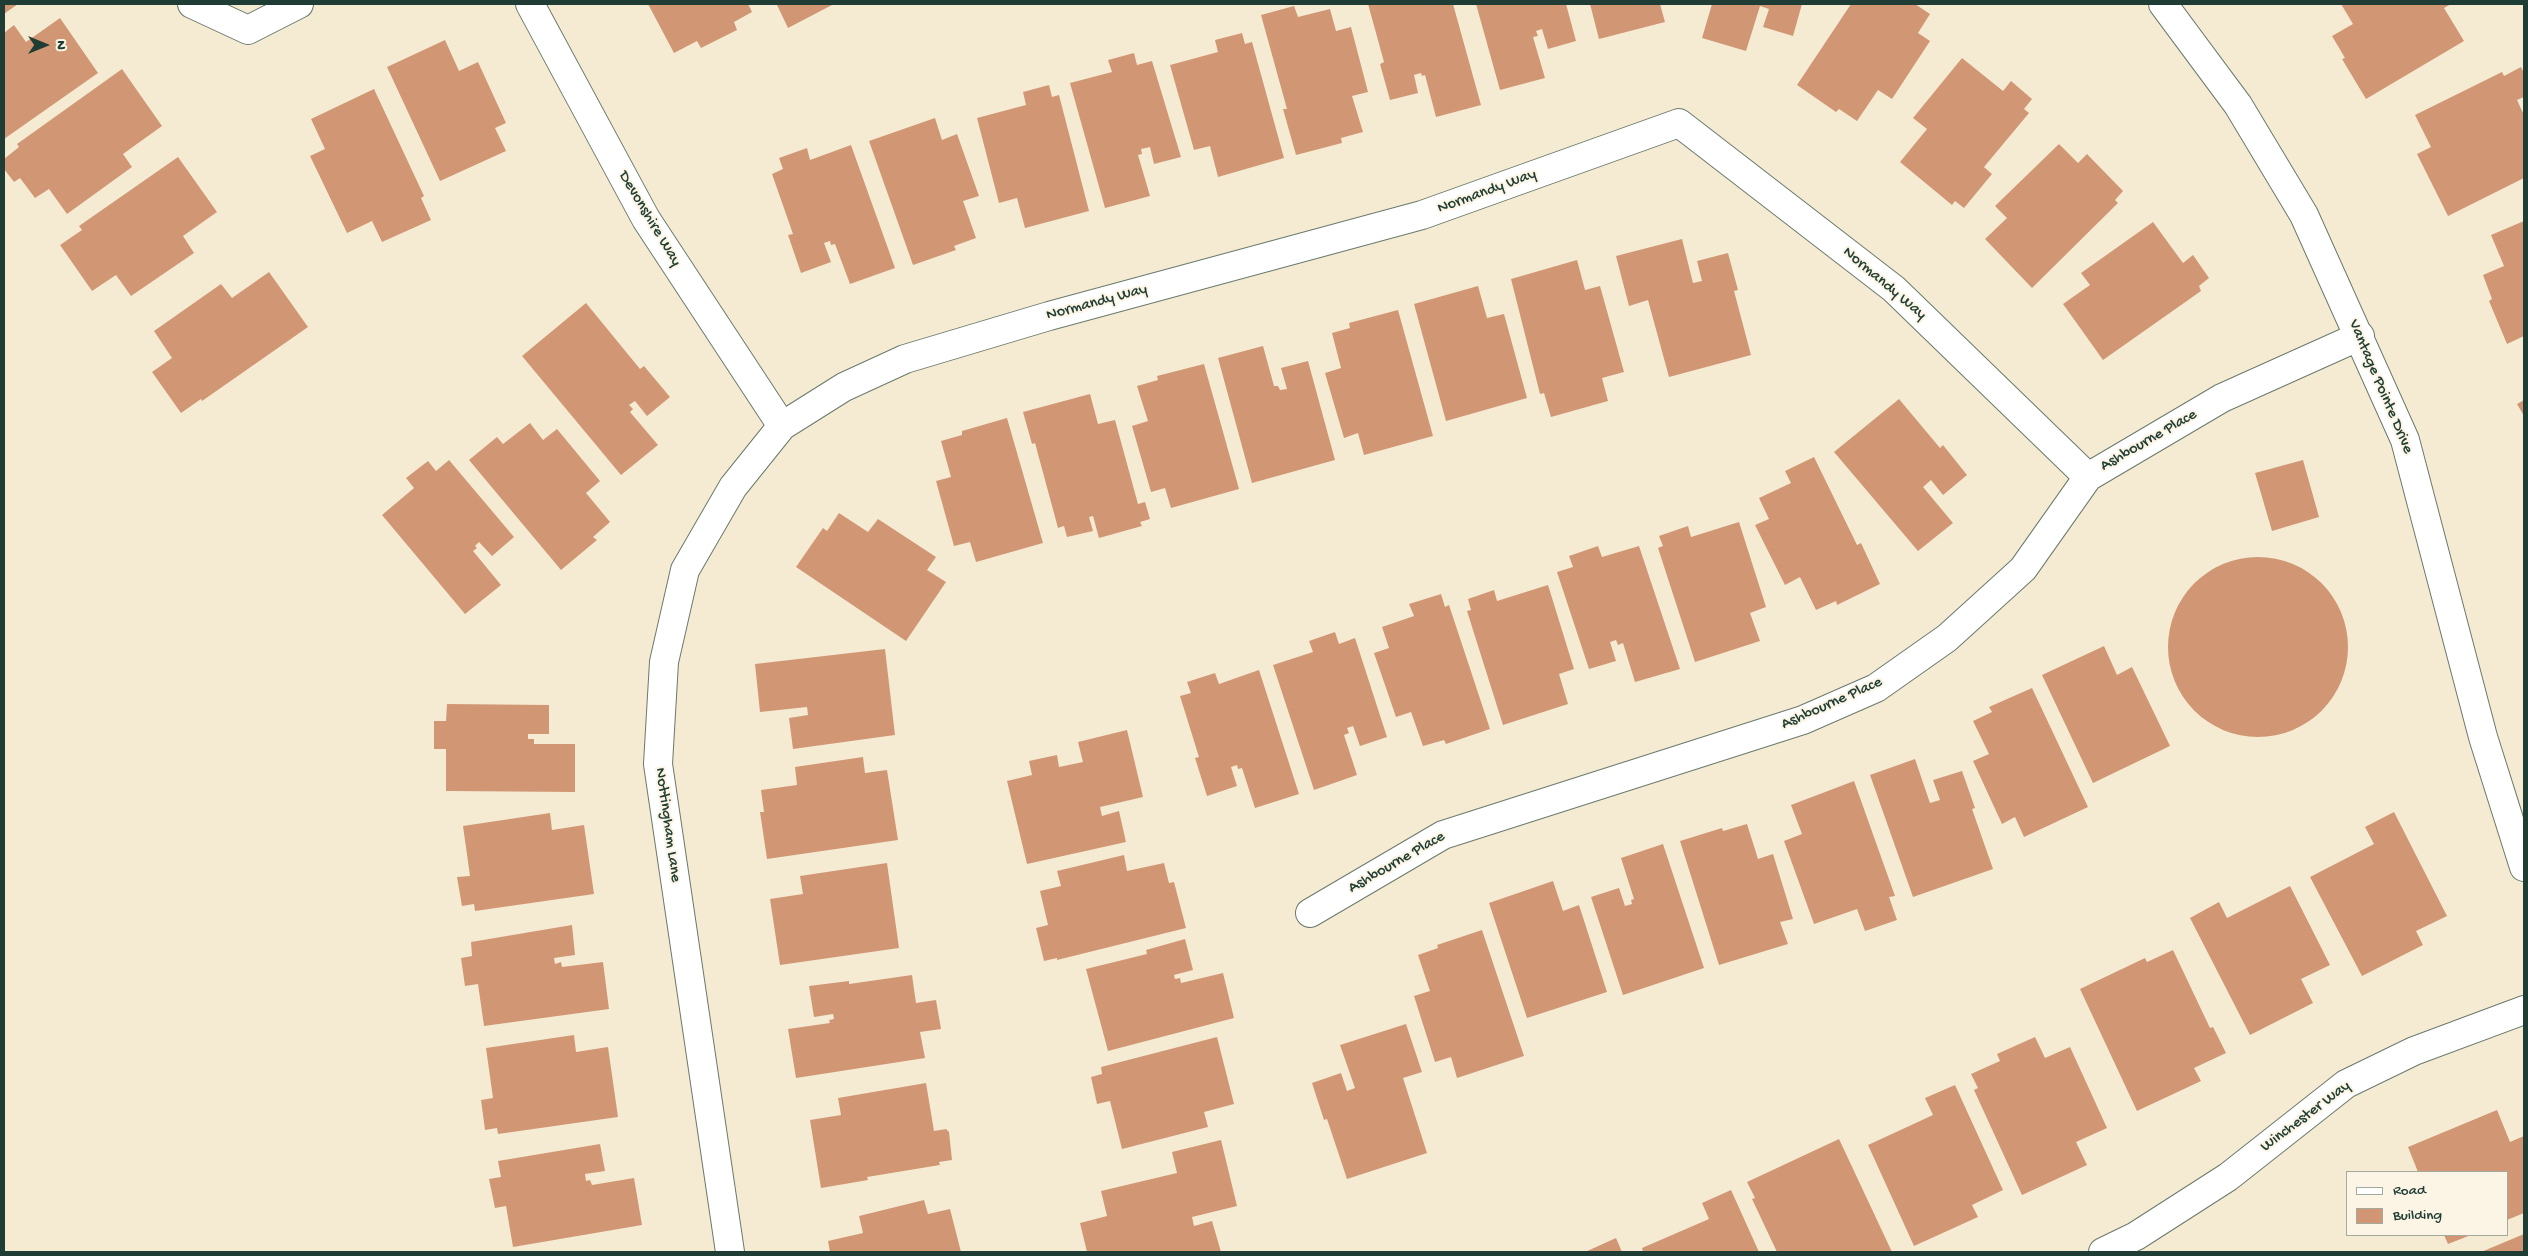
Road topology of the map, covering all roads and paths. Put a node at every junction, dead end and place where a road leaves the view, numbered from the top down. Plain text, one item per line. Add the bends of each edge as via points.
1 (192, 4) edge
2 (299, 4) edge
3 (530, 4) edge
4 (2163, 4) edge
5 (2360, 336) junction
6 (782, 426) junction
7 (2088, 477) junction
8 (2524, 867) edge
9 (1310, 913) dead end
10 (2524, 1010) edge
11 (730, 1252) edge
12 (2103, 1252) edge

1 - 2 street via 248,30
3 - 6 street, Devonshire Way via 646,219
4 - 5 street, Vantage Pointe Drive via 2238,105 2298,206
5 - 7 street, Ashbourne Place via 2222,398
5 - 8 street, Vantage Pointe Drive via 2405,440 2483,736
6 - 7 street, Normandy Way via 844,387 905,359 1049,316 1422,216 1679,123 1894,289
6 - 11 street, Nottingham Lane via 733,487 685,570 664,662 658,764
7 - 9 street, Ashbourne Place via 2023,569 1947,638 1876,688 1803,720 1443,835
10 - 12 street, Winchester Way via 2414,1050 2346,1084 2228,1177 2136,1236

